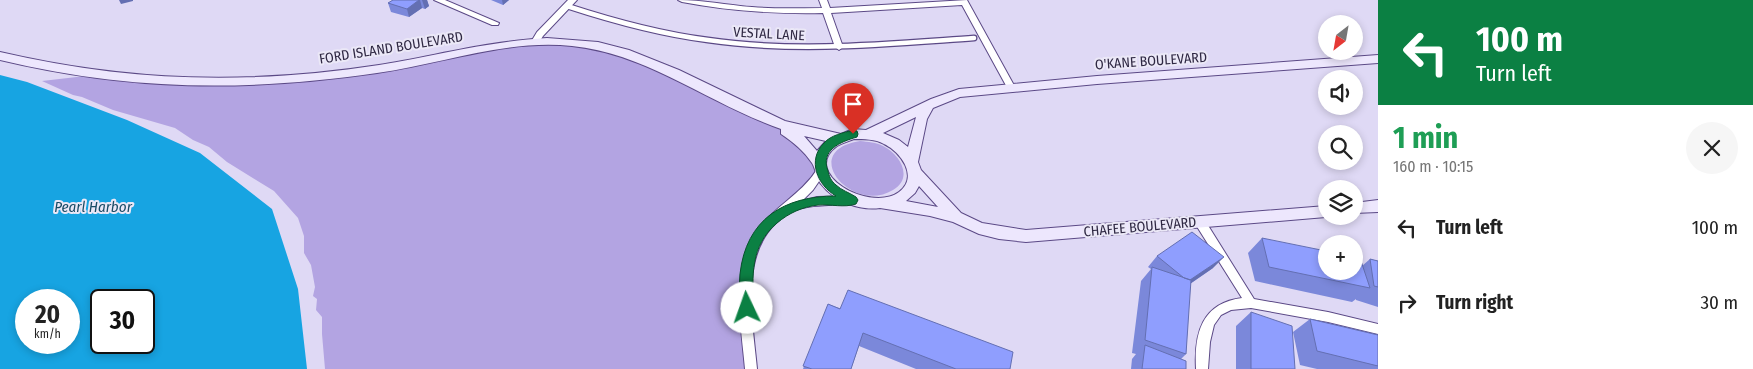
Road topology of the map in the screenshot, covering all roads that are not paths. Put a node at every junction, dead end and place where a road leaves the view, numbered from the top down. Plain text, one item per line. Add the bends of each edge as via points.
1 (438, 0) edge
2 (682, 0) edge
3 (822, 0) edge
4 (964, 1) edge
5 (712, 2) edge
6 (570, 3) edge
7 (826, 10) junction
8 (495, 23) dead end
9 (974, 38) dead end
10 (536, 42) junction
11 (839, 47) junction
12 (0, 56) edge
13 (1378, 59) edge
14 (1012, 89) junction
15 (929, 105) junction
16 (773, 122) junction
17 (869, 134) junction
18 (839, 138) junction
19 (914, 167) junction
20 (820, 168) junction
21 (852, 200) junction
22 (884, 204) junction
23 (1378, 206) edge
24 (1363, 207) edge
25 (785, 210) junction
26 (1318, 212) edge
27 (957, 217) junction
28 (1200, 222) junction
29 (1250, 303) junction
30 (1378, 329) edge
31 (751, 369) edge
32 (1202, 369) edge

1 - 8 street
2 - 5 street
3 - 7 street
4 - 7 street
4 - 14 street
5 - 7 street via 770,10
6 - 10 street
6 - 11 lane, VESTAL LANE via 635,27 691,38 776,46
7 - 11 street
9 - 11 lane, VESTAL LANE
10 - 12 street, FORD ISLAND BOULEVARD via 502,45 378,69 282,80 120,78
10 - 16 street, FORD ISLAND BOULEVARD via 602,46 635,56
13 - 14 street, O'KANE BOULEVARD
14 - 15 street, O'KANE BOULEVARD via 959,93
15 - 17 street, O'KANE BOULEVARD
15 - 19 street via 920,125
16 - 18 street, FORD ISLAND BOULEVARD via 802,132
16 - 20 street, FORD ISLAND BOULEVARD via 800,140
17 - 18 street
17 - 19 street via 895,143 905,151
18 - 20 street via 828,144 822,153
19 - 22 street via 914,184 907,193
19 - 27 street, CHAFEE BOULEVARD
20 - 21 street via 832,188
20 - 25 street via 814,184
21 - 22 street
21 - 25 street via 817,201
22 - 27 street, CHAFEE BOULEVARD
23 - 24 street
25 - 31 street via 765,226 749,256 746,275
26 - 28 street, CHAFEE BOULEVARD
27 - 28 street, CHAFEE BOULEVARD via 979,228 1026,236
28 - 29 street
29 - 30 street
29 - 32 street via 1230,305 1214,313 1206,325

